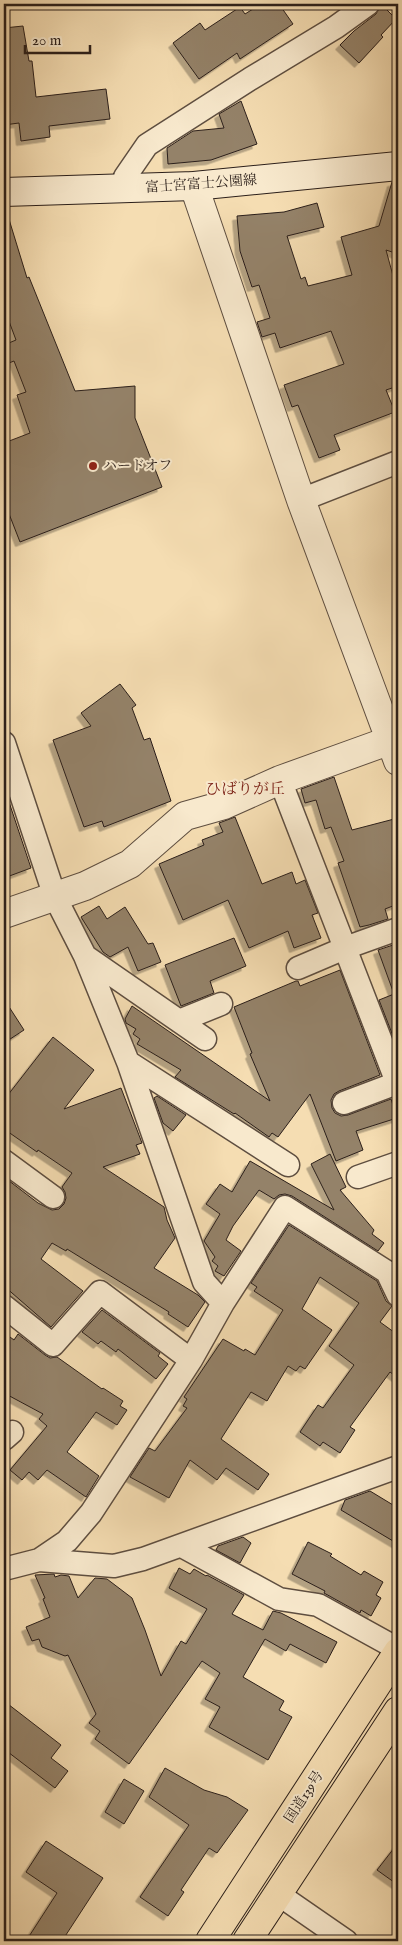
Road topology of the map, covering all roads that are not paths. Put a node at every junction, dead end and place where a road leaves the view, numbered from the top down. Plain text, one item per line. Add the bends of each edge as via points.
1 (368, 4) edge
2 (398, 166) edge
3 (194, 186) junction
4 (124, 189) junction
5 (4, 192) edge
6 (398, 462) edge
7 (301, 500) junction
8 (4, 744) edge
9 (396, 746) edge
10 (280, 780) junction
11 (55, 897) junction
12 (4, 914) edge
13 (398, 928) edge
14 (344, 948) junction
15 (85, 956) junction
16 (298, 968) dead end
17 (221, 1004) dead end
18 (179, 1021) junction
19 (205, 1039) dead end
20 (128, 1062) junction
21 (398, 1084) edge
22 (344, 1103) dead end
23 (4, 1161) edge
24 (398, 1163) edge
25 (288, 1165) dead end
26 (358, 1177) dead end
27 (53, 1197) dead end
28 (398, 1295) edge
29 (224, 1303) junction
30 (4, 1306) edge
31 (191, 1360) junction
32 (398, 1467) edge
33 (182, 1546) junction
34 (40, 1560) junction
35 (4, 1569) edge
36 (398, 1651) edge
37 (398, 1711) edge
38 (278, 1894) junction
39 (210, 1941) edge
40 (247, 1941) edge
41 (346, 1941) edge

1 - 4 street via 147,145 125,177
2 - 3 street, 富士宮富士公園線
3 - 4 street, 富士宮富士公園線
3 - 7 street
4 - 5 street, 富士宮富士公園線
6 - 7 street
7 - 9 street
8 - 11 street
9 - 10 street
10 - 11 street via 224,805 185,816 130,864
10 - 14 street
11 - 12 street
11 - 15 street
13 - 14 street
14 - 16 street
14 - 21 street
15 - 18 street
15 - 20 street
17 - 18 street
18 - 19 street
20 - 25 street
20 - 29 street via 204,1282
21 - 22 street
23 - 27 street
24 - 26 street
28 - 29 street via 387,1272 285,1207
29 - 31 street
30 - 31 street via 53,1345 100,1292
31 - 34 street via 91,1513 67,1541
32 - 33 street
33 - 34 street via 114,1566
33 - 36 street via 279,1599 318,1605
34 - 35 street
36 - 39 highway, 国道139号
37 - 38 highway
38 - 40 highway
38 - 41 street

